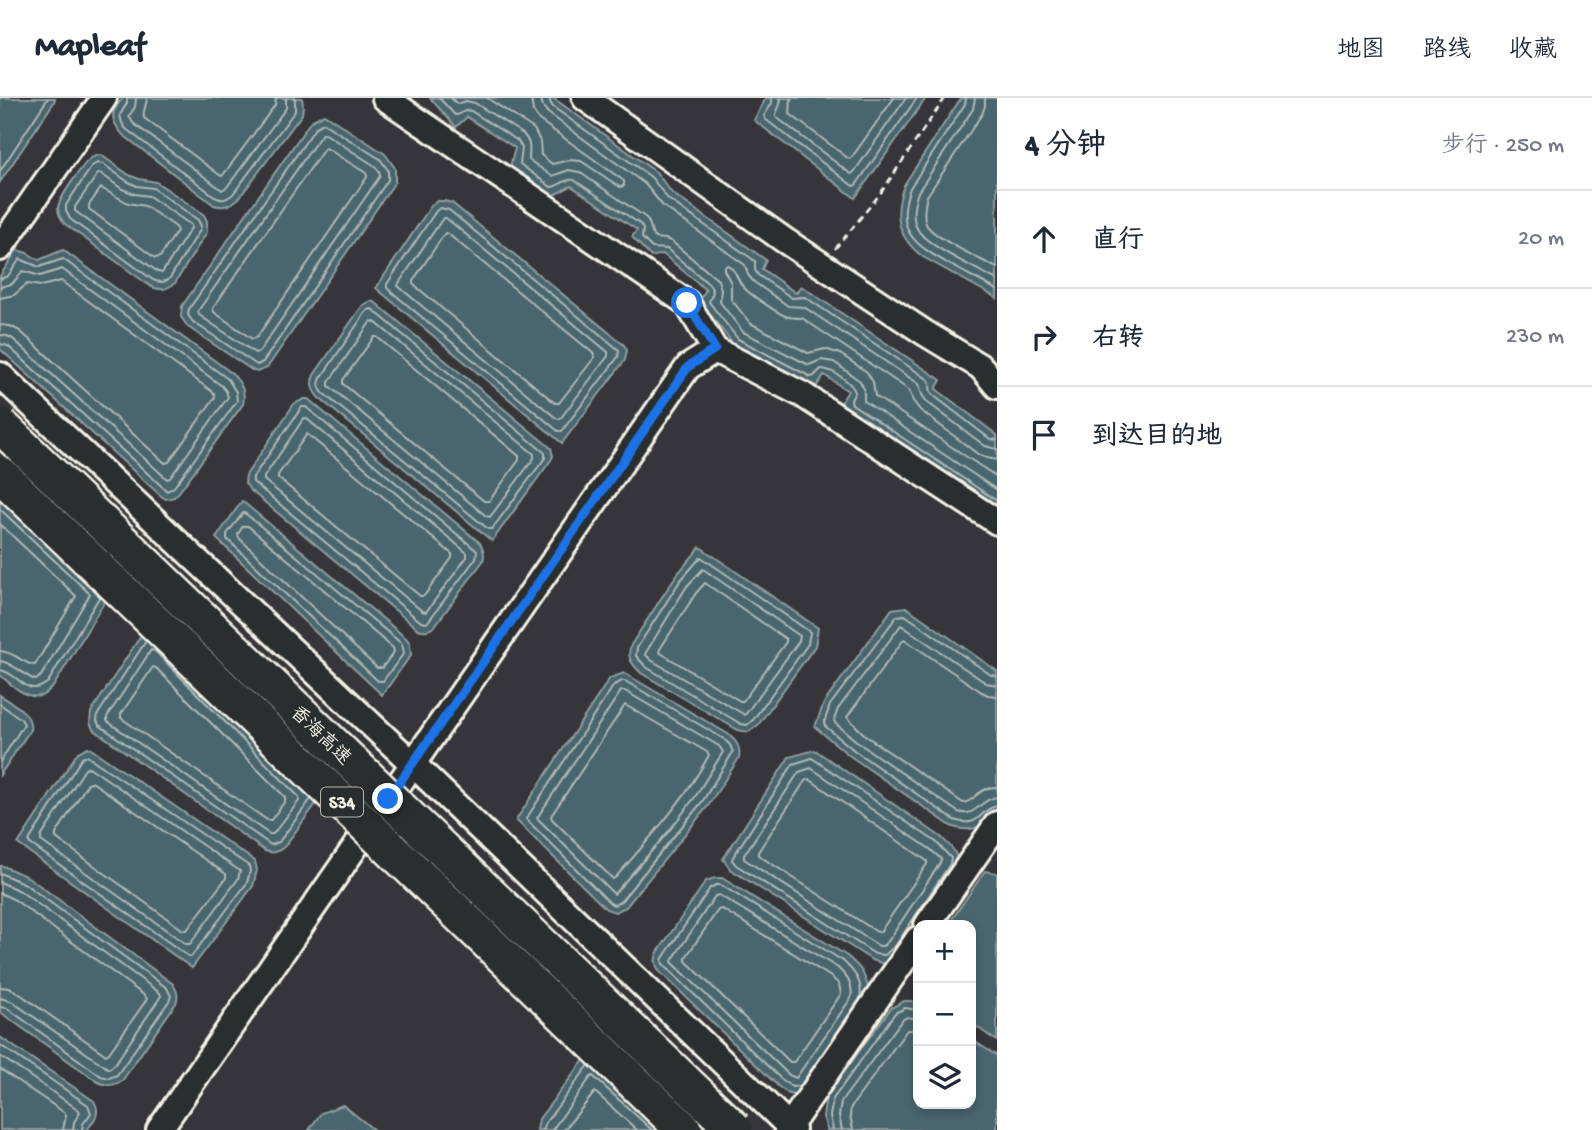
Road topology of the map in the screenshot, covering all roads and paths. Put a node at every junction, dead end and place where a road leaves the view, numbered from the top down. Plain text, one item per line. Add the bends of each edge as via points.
1 (104, 98) edge
2 (385, 98) edge
3 (585, 98) edge
4 (945, 98) edge
5 (0, 248) edge
6 (821, 264) junction
7 (715, 349) junction
8 (0, 375) edge
9 (997, 386) edge
10 (0, 425) edge
11 (0, 474) edge
12 (997, 522) edge
13 (413, 764) junction
14 (997, 824) edge
15 (930, 920) edge
16 (913, 946) edge
17 (790, 1129) edge
18 (159, 1130) edge
19 (684, 1130) edge
20 (736, 1130) edge

1 - 5 street
2 - 7 street via 687,303
3 - 6 street
4 - 6 path via 880,194
6 - 9 street via 981,367
7 - 12 street via 803,395
7 - 13 street via 688,367
8 - 13 street
10 - 20 highway, 香海高速 / S34, bridge
11 - 19 highway, 香海高速 / S34, bridge
13 - 17 street
13 - 18 street
14 - 15 street
16 - 17 street

